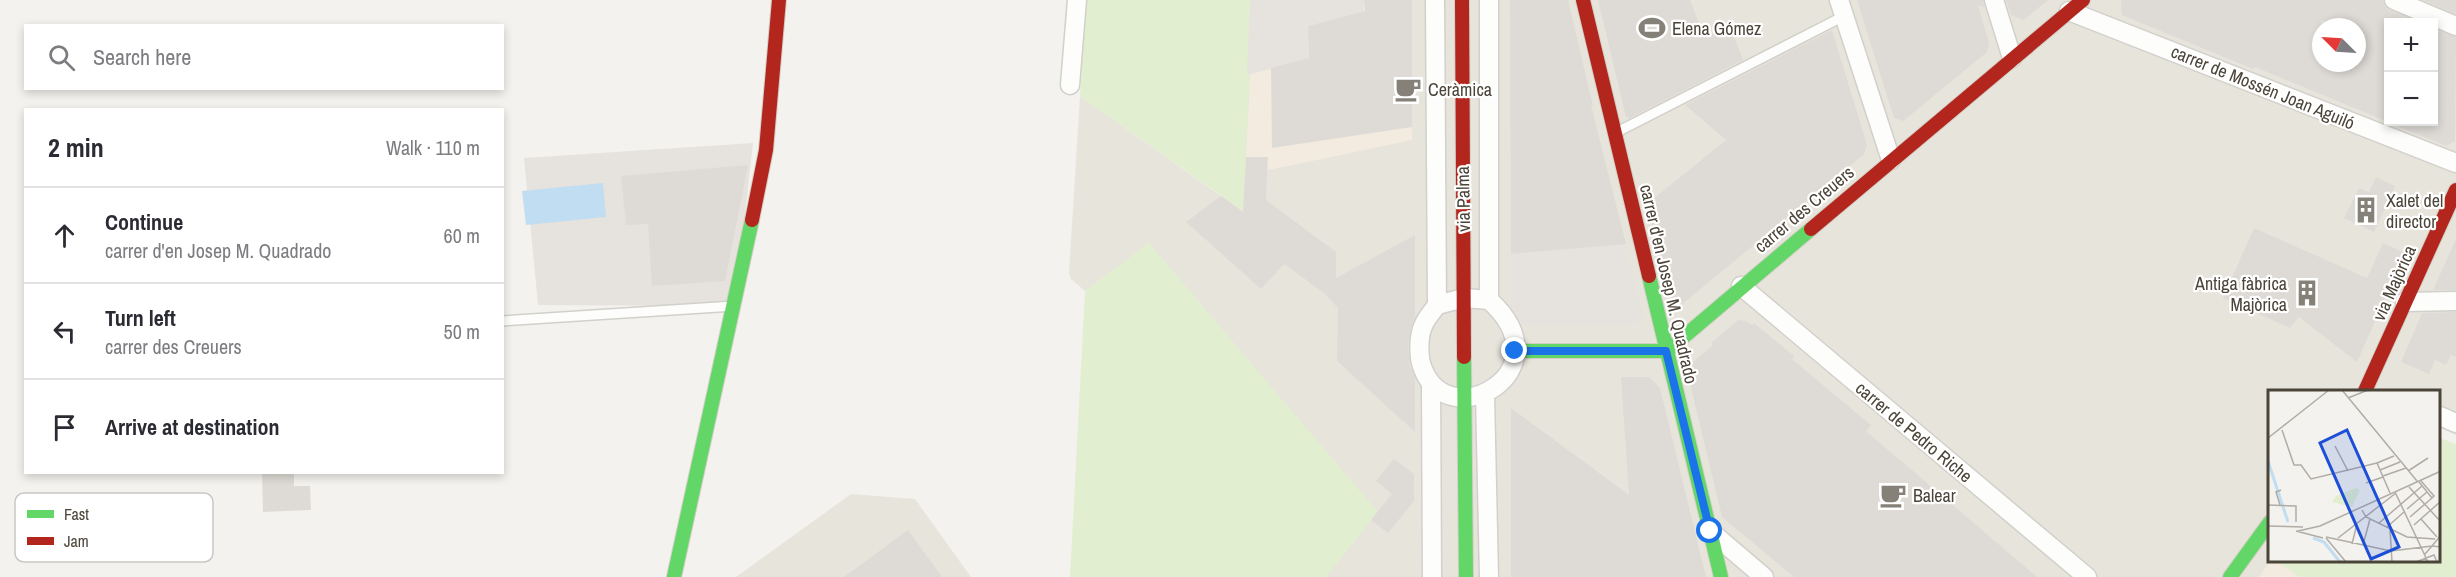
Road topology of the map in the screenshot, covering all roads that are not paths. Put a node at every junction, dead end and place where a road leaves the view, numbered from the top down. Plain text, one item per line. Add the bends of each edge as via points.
1 (779, 0) edge
2 (1077, 0) edge
3 (1435, 0) edge
4 (1462, 0) edge
5 (1489, 0) edge
6 (1583, 0) edge
7 (1994, 0) edge
8 (2394, 0) edge
9 (2076, 5) edge
10 (1841, 8) edge
11 (2456, 26) edge
12 (2012, 58) junction
13 (1070, 86) dead end
14 (1615, 133) junction
15 (1891, 160) junction
16 (2456, 164) edge
17 (2456, 190) edge
18 (1741, 286) junction
19 (1464, 298) junction
20 (1489, 300) junction
21 (2456, 301) edge
22 (2405, 302) junction
23 (1437, 305) junction
24 (735, 306) junction
25 (504, 321) edge
26 (1515, 351) junction
27 (1666, 351) junction
28 (1431, 384) junction
29 (2370, 390) edge
30 (1485, 394) junction
31 (1465, 398) junction
32 (2441, 417) edge
33 (2456, 423) edge
34 (2268, 525) edge
35 (1710, 531) junction
36 (675, 577) edge
37 (1432, 577) edge
38 (1467, 577) edge
39 (1489, 577) edge
40 (1721, 577) edge
41 (1764, 577) edge
42 (2087, 577) edge
43 (2230, 577) edge

1 - 24 street via 766,150
2 - 13 street
3 - 23 street, via Palma
4 - 19 street, via Palma
5 - 20 street, via Palma
6 - 14 street, carrer d'en Josep M. Quadrado
7 - 12 street
8 - 11 street
9 - 12 street, carrer des Creuers
9 - 16 street, carrer de Mossén Joan Aguiló
10 - 14 lane
10 - 15 street
12 - 15 street, carrer des Creuers
14 - 27 street, carrer d'en Josep M. Quadrado
15 - 18 street, carrer des Creuers
17 - 22 street, via Majòrica
18 - 27 street, carrer des Creuers
18 - 42 street, carrer de Pedro Riche
19 - 20 street
19 - 23 street
19 - 31 street, via Palma
20 - 26 street via 1512,327
21 - 22 street
22 - 29 street, via Majòrica
23 - 28 street via 1423,325 1419,360
24 - 25 lane
24 - 36 street
26 - 27 street
26 - 30 street via 1506,378
27 - 35 street, carrer d'en Josep M. Quadrado
28 - 31 street via 1439,391
28 - 37 street
30 - 31 street
30 - 39 street
31 - 38 street, via Palma
32 - 33 street
34 - 43 street
35 - 40 street, carrer d'en Josep M. Quadrado
35 - 41 street

